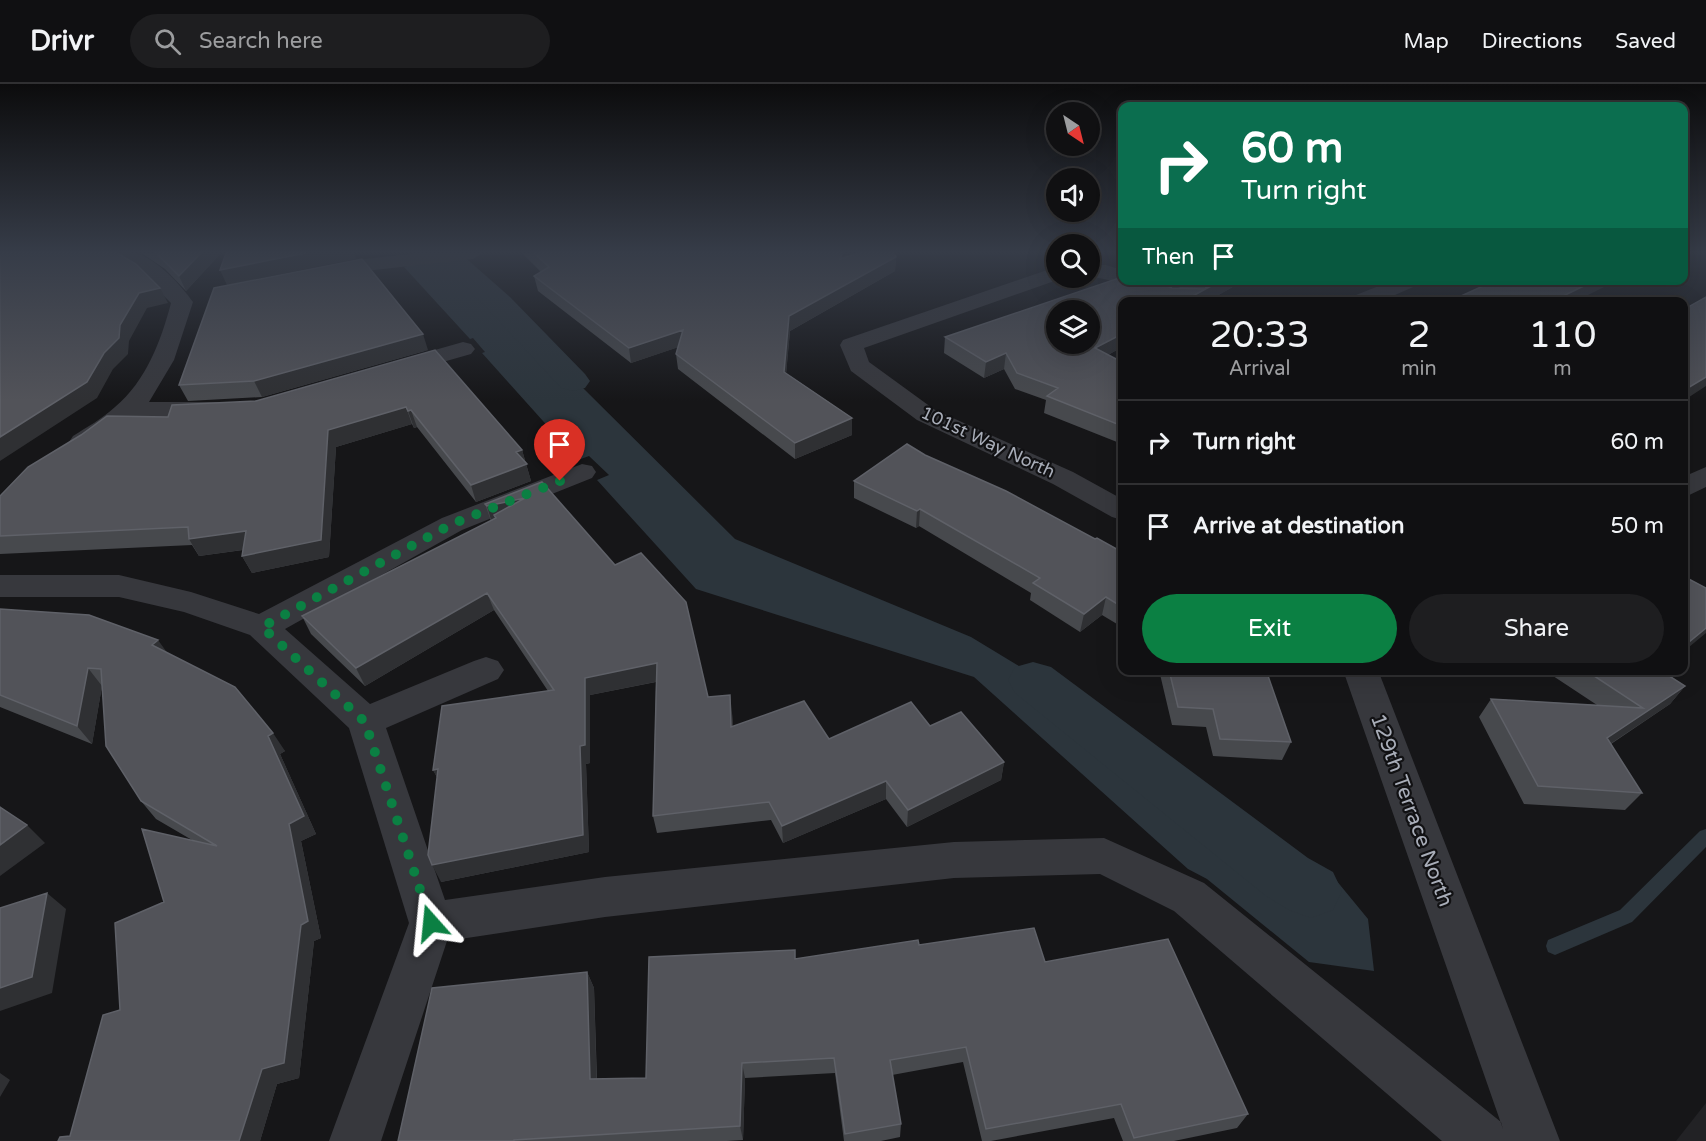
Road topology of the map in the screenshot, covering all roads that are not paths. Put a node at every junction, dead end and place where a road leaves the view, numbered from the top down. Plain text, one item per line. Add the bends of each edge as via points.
1 (189, 302) edge
2 (973, 302) edge
3 (463, 350) dead end
4 (374, 375) edge
5 (240, 408) edge
6 (128, 409) junction
7 (63, 455) edge
8 (582, 472) dead end
9 (1706, 475) edge
10 (1688, 486) edge
11 (1118, 509) edge
12 (0, 586) edge
13 (262, 627) junction
14 (486, 670) dead end
15 (1362, 675) edge
16 (365, 722) junction
17 (431, 923) junction
18 (355, 1141) edge
19 (1482, 1141) edge
20 (1534, 1141) edge

1 - 6 street via 178,318 150,384
2 - 11 street, 101st Way North via 851,345 859,366 926,415 1063,478
3 - 4 street
5 - 6 street
6 - 7 street
8 - 13 street via 452,524
9 - 10 street
12 - 13 street via 119,586 191,603
13 - 16 street
14 - 16 street
15 - 20 street, 129th Terrace North
16 - 17 street
17 - 18 street
17 - 19 street via 605,897 954,860 1104,856 1189,897

